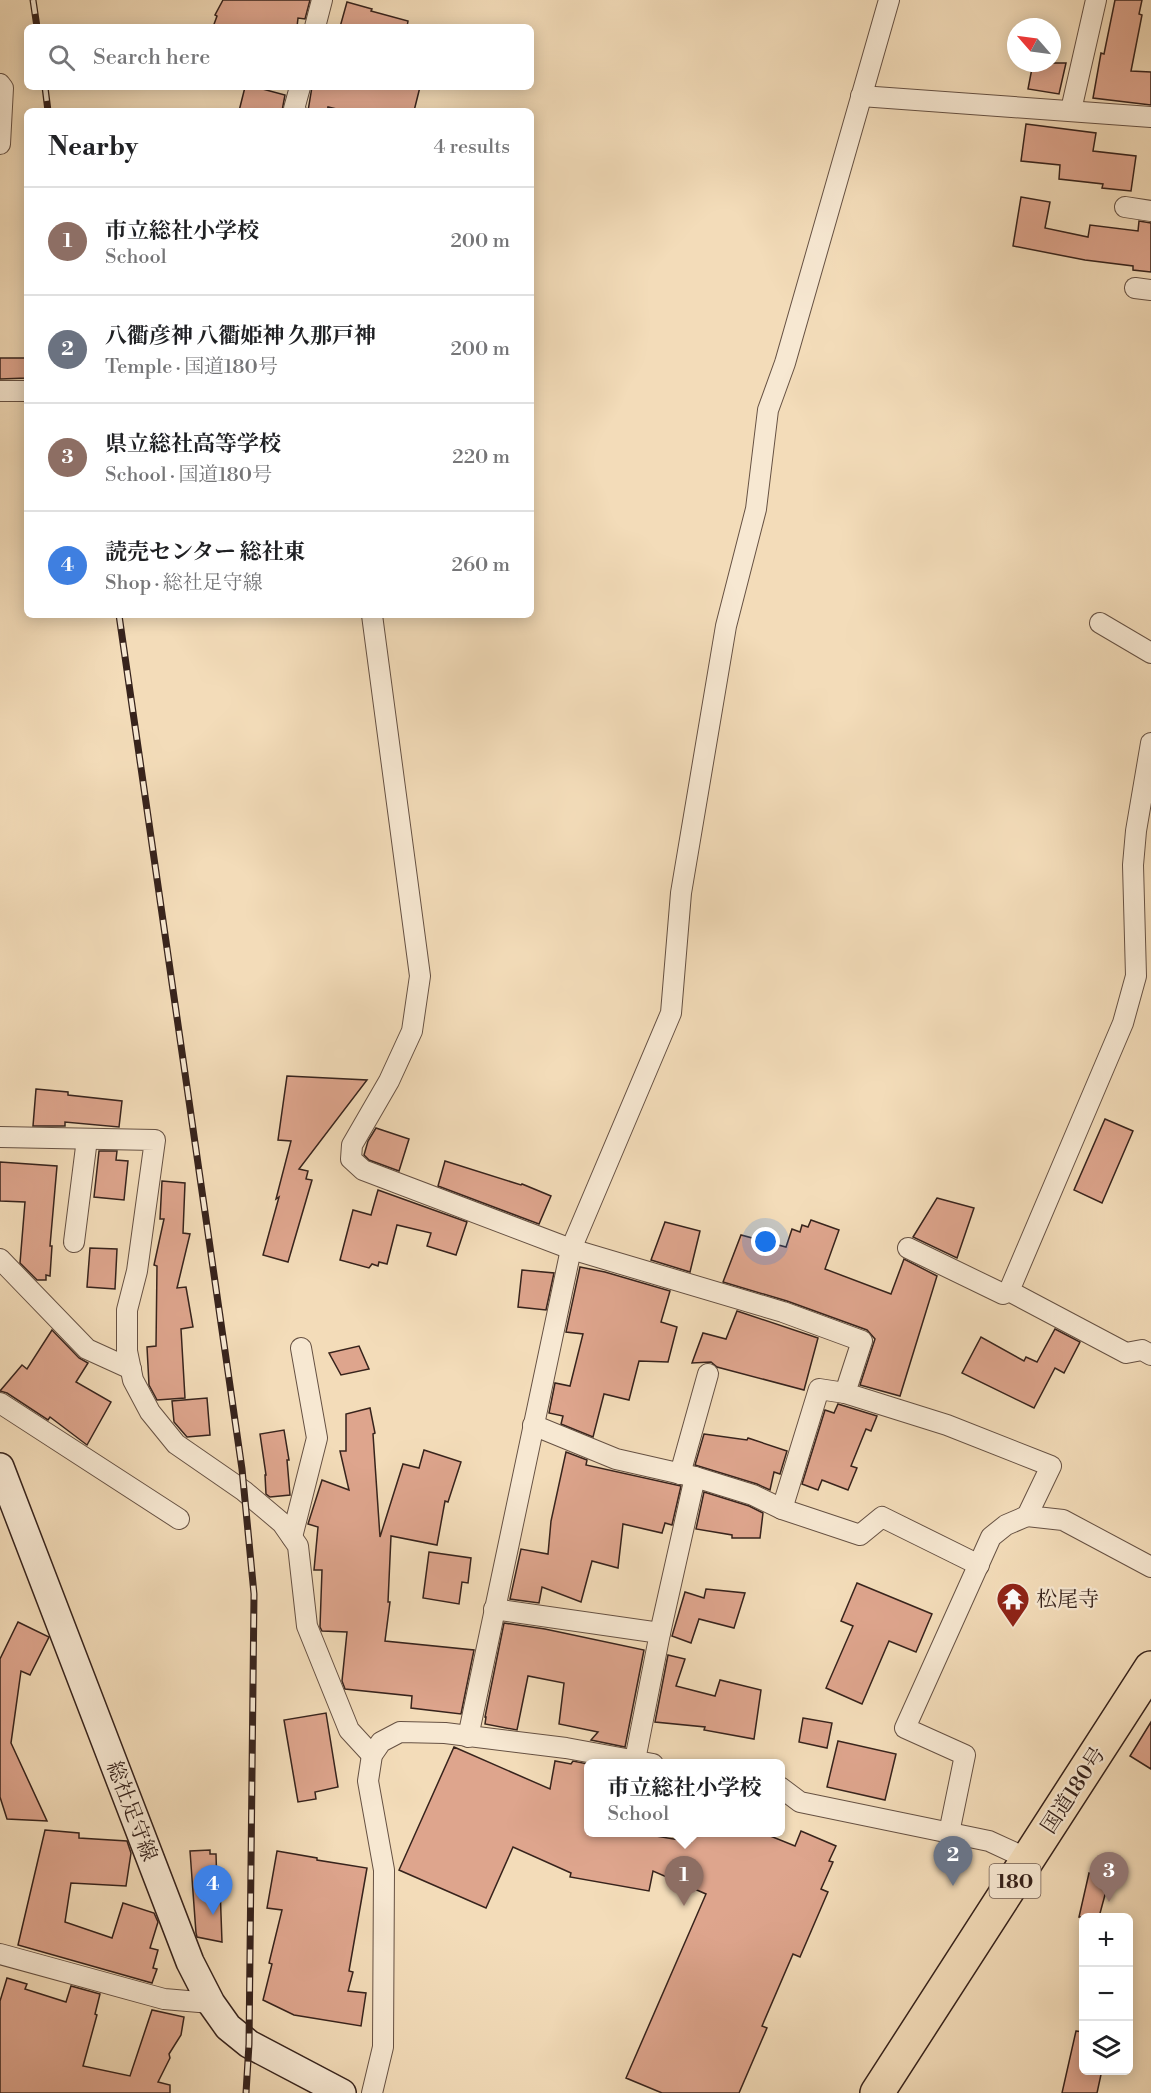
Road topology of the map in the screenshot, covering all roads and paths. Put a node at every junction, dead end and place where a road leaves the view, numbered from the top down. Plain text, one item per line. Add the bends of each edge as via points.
1 (322, 0) edge
2 (889, 0) edge
3 (1096, 0) edge
4 (316, 24) edge
5 (0, 84) edge
6 (299, 90) edge
7 (861, 96) junction
8 (294, 108) edge
9 (1071, 110) junction
10 (1151, 117) edge
11 (0, 144) edge
12 (1125, 207) dead end
13 (1151, 211) edge
14 (0, 391) edge
15 (24, 391) edge
16 (372, 618) edge
17 (1100, 624) dead end
18 (1151, 653) edge
19 (1151, 742) edge
20 (0, 1137) edge
21 (87, 1139) junction
22 (74, 1242) dead end
23 (908, 1248) dead end
24 (572, 1249) junction
25 (0, 1259) edge
26 (1009, 1291) junction
27 (301, 1348) dead end
28 (1151, 1355) edge
29 (131, 1369) junction
30 (708, 1374) dead end
31 (845, 1393) junction
32 (0, 1403) edge
33 (533, 1425) junction
34 (0, 1467) edge
35 (687, 1475) junction
36 (782, 1509) junction
37 (1027, 1516) junction
38 (179, 1519) dead end
39 (292, 1537) junction
40 (979, 1565) junction
41 (1151, 1567) edge
42 (494, 1609) junction
43 (660, 1633) junction
44 (1151, 1668) edge
45 (468, 1737) junction
46 (372, 1755) junction
47 (628, 1759) edge
48 (644, 1759) edge
49 (785, 1791) edge
50 (949, 1833) junction
51 (1028, 1859) junction
52 (0, 1954) edge
53 (211, 2003) junction
54 (342, 2093) edge
55 (372, 2093) edge
56 (877, 2093) edge

1 - 4 street
2 - 7 street
3 - 9 street
5 - 11 street
6 - 8 street
7 - 9 street
7 - 24 street via 768,410 756,509 726,626 681,893 671,1013
9 - 10 street
12 - 13 street
14 - 15 street
16 - 24 street via 420,976 412,1031 352,1145 351,1159 363,1170
17 - 18 street
19 - 26 street via 1133,865 1136,976 1123,1023
20 - 21 street
21 - 22 street
21 - 29 street via 155,1140 137,1271 127,1310
23 - 26 street via 1003,1294
24 - 31 street via 783,1312 862,1341
24 - 33 street
25 - 29 street via 87,1349
26 - 28 street via 1126,1353 1142,1350
27 - 39 street via 317,1438
29 - 39 street via 150,1412 176,1444 244,1491 282,1523
30 - 35 street
31 - 36 street via 819,1389
31 - 37 street via 947,1425 1051,1466
32 - 38 street
33 - 35 street via 616,1459
33 - 42 street
34 - 53 main road, 総社足守線 via 190,1962
35 - 36 street via 753,1495
35 - 43 street
36 - 40 street via 860,1535 882,1517
37 - 40 street via 991,1537
37 - 41 street via 1062,1520
39 - 46 street via 298,1546 307,1626 349,1730
40 - 50 street via 905,1728 965,1755
42 - 43 street
42 - 45 street
43 - 48 street
44 - 51 highway, 国道180号 / 180
45 - 46 street via 400,1732 381,1742
45 - 47 street
46 - 55 street via 368,1781 384,1870 385,1974 383,2047
49 - 50 street via 800,1802
50 - 51 street via 989,1841
51 - 56 highway, 国道180号 / 180
52 - 53 street via 164,1999
53 - 54 main road, 総社足守線 via 228,2027 249,2044

